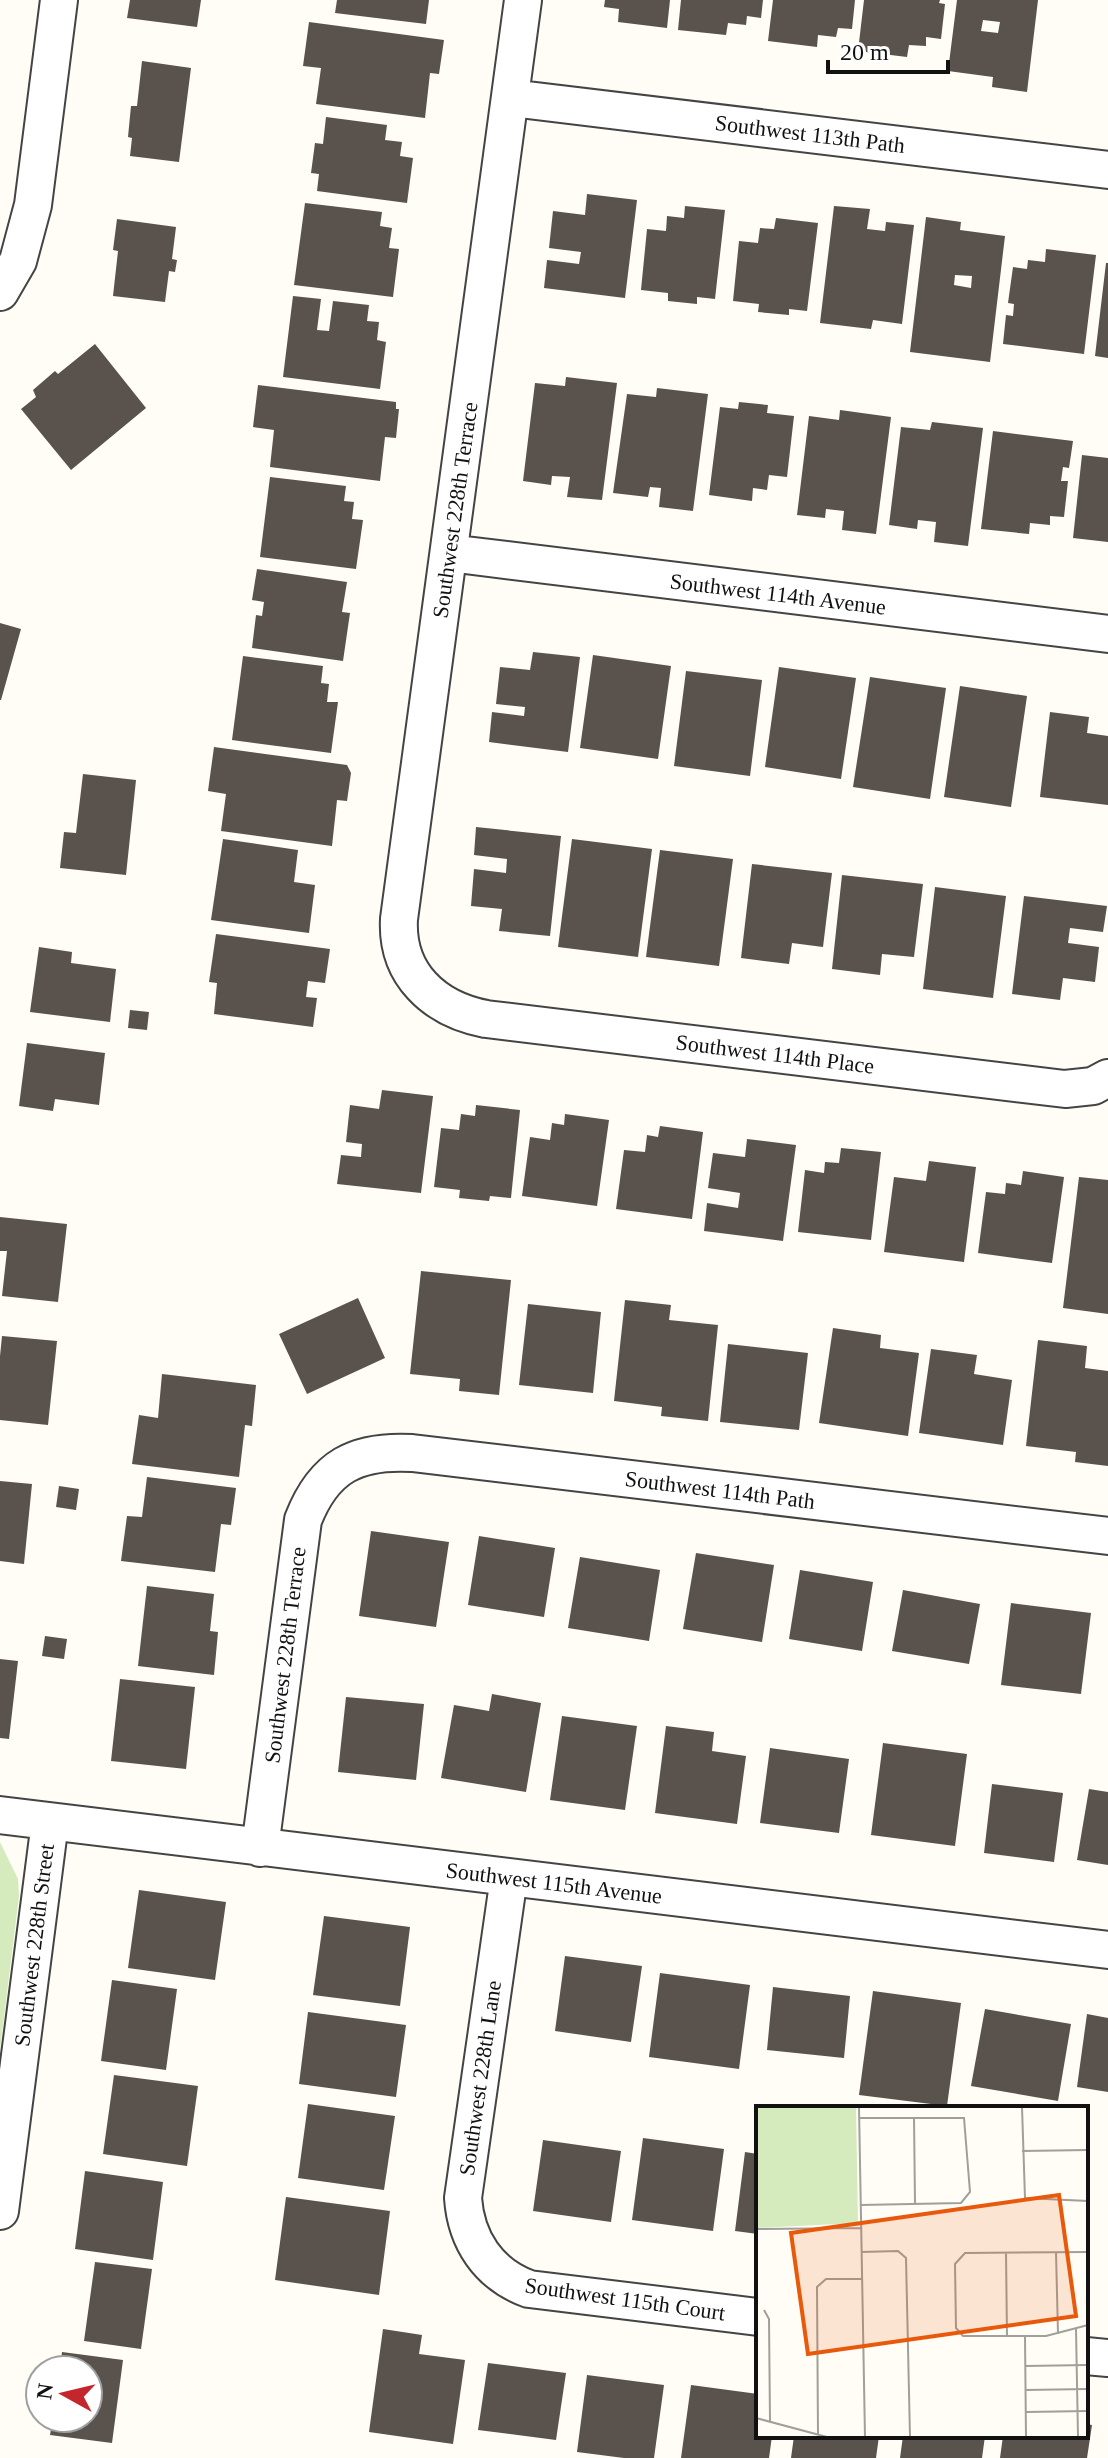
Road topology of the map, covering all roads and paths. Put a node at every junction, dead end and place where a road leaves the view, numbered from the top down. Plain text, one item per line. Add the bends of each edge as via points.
1 (59, 0) edge
2 (523, 0) edge
3 (511, 98) junction
4 (1108, 170) edge
5 (0, 292) edge
6 (449, 553) junction
7 (1108, 634) edge
8 (443, 1004) joint
9 (1108, 1078) edge
10 (335, 1471) joint
11 (1108, 1536) edge
12 (0, 1815) edge
13 (50, 1822) junction
14 (260, 1848) junction
15 (509, 1877) junction
16 (1108, 1950) edge
17 (0, 2211) edge
18 (496, 2270) joint
19 (756, 2317) edge
20 (1088, 2356) edge
21 (1108, 2358) edge

1 - 5 street via 33,205 18,261
2 - 3 street, Southwest 228th Terrace
3 - 4 street, Southwest 113th Path
3 - 6 street, Southwest 228th Terrace
6 - 7 street, Southwest 114th Avenue
6 - 8 street, Southwest 228th Terrace via 398,933 405,961
8 - 9 street, Southwest 114th Place via 486,1019 1065,1089 1093,1086
10 - 11 street, Southwest 114th Path via 369,1454 412,1453
10 - 14 street, Southwest 228th Terrace via 316,1492 303,1520
12 - 13 street, Southwest 115th Avenue
13 - 14 street, Southwest 115th Avenue
13 - 17 street, Southwest 228th Street
14 - 15 street, Southwest 115th Avenue
15 - 16 street, Southwest 115th Avenue
15 - 18 street, Southwest 228th Lane via 463,2198 469,2233
18 - 19 street, Southwest 115th Court via 511,2282 538,2291
20 - 21 street

